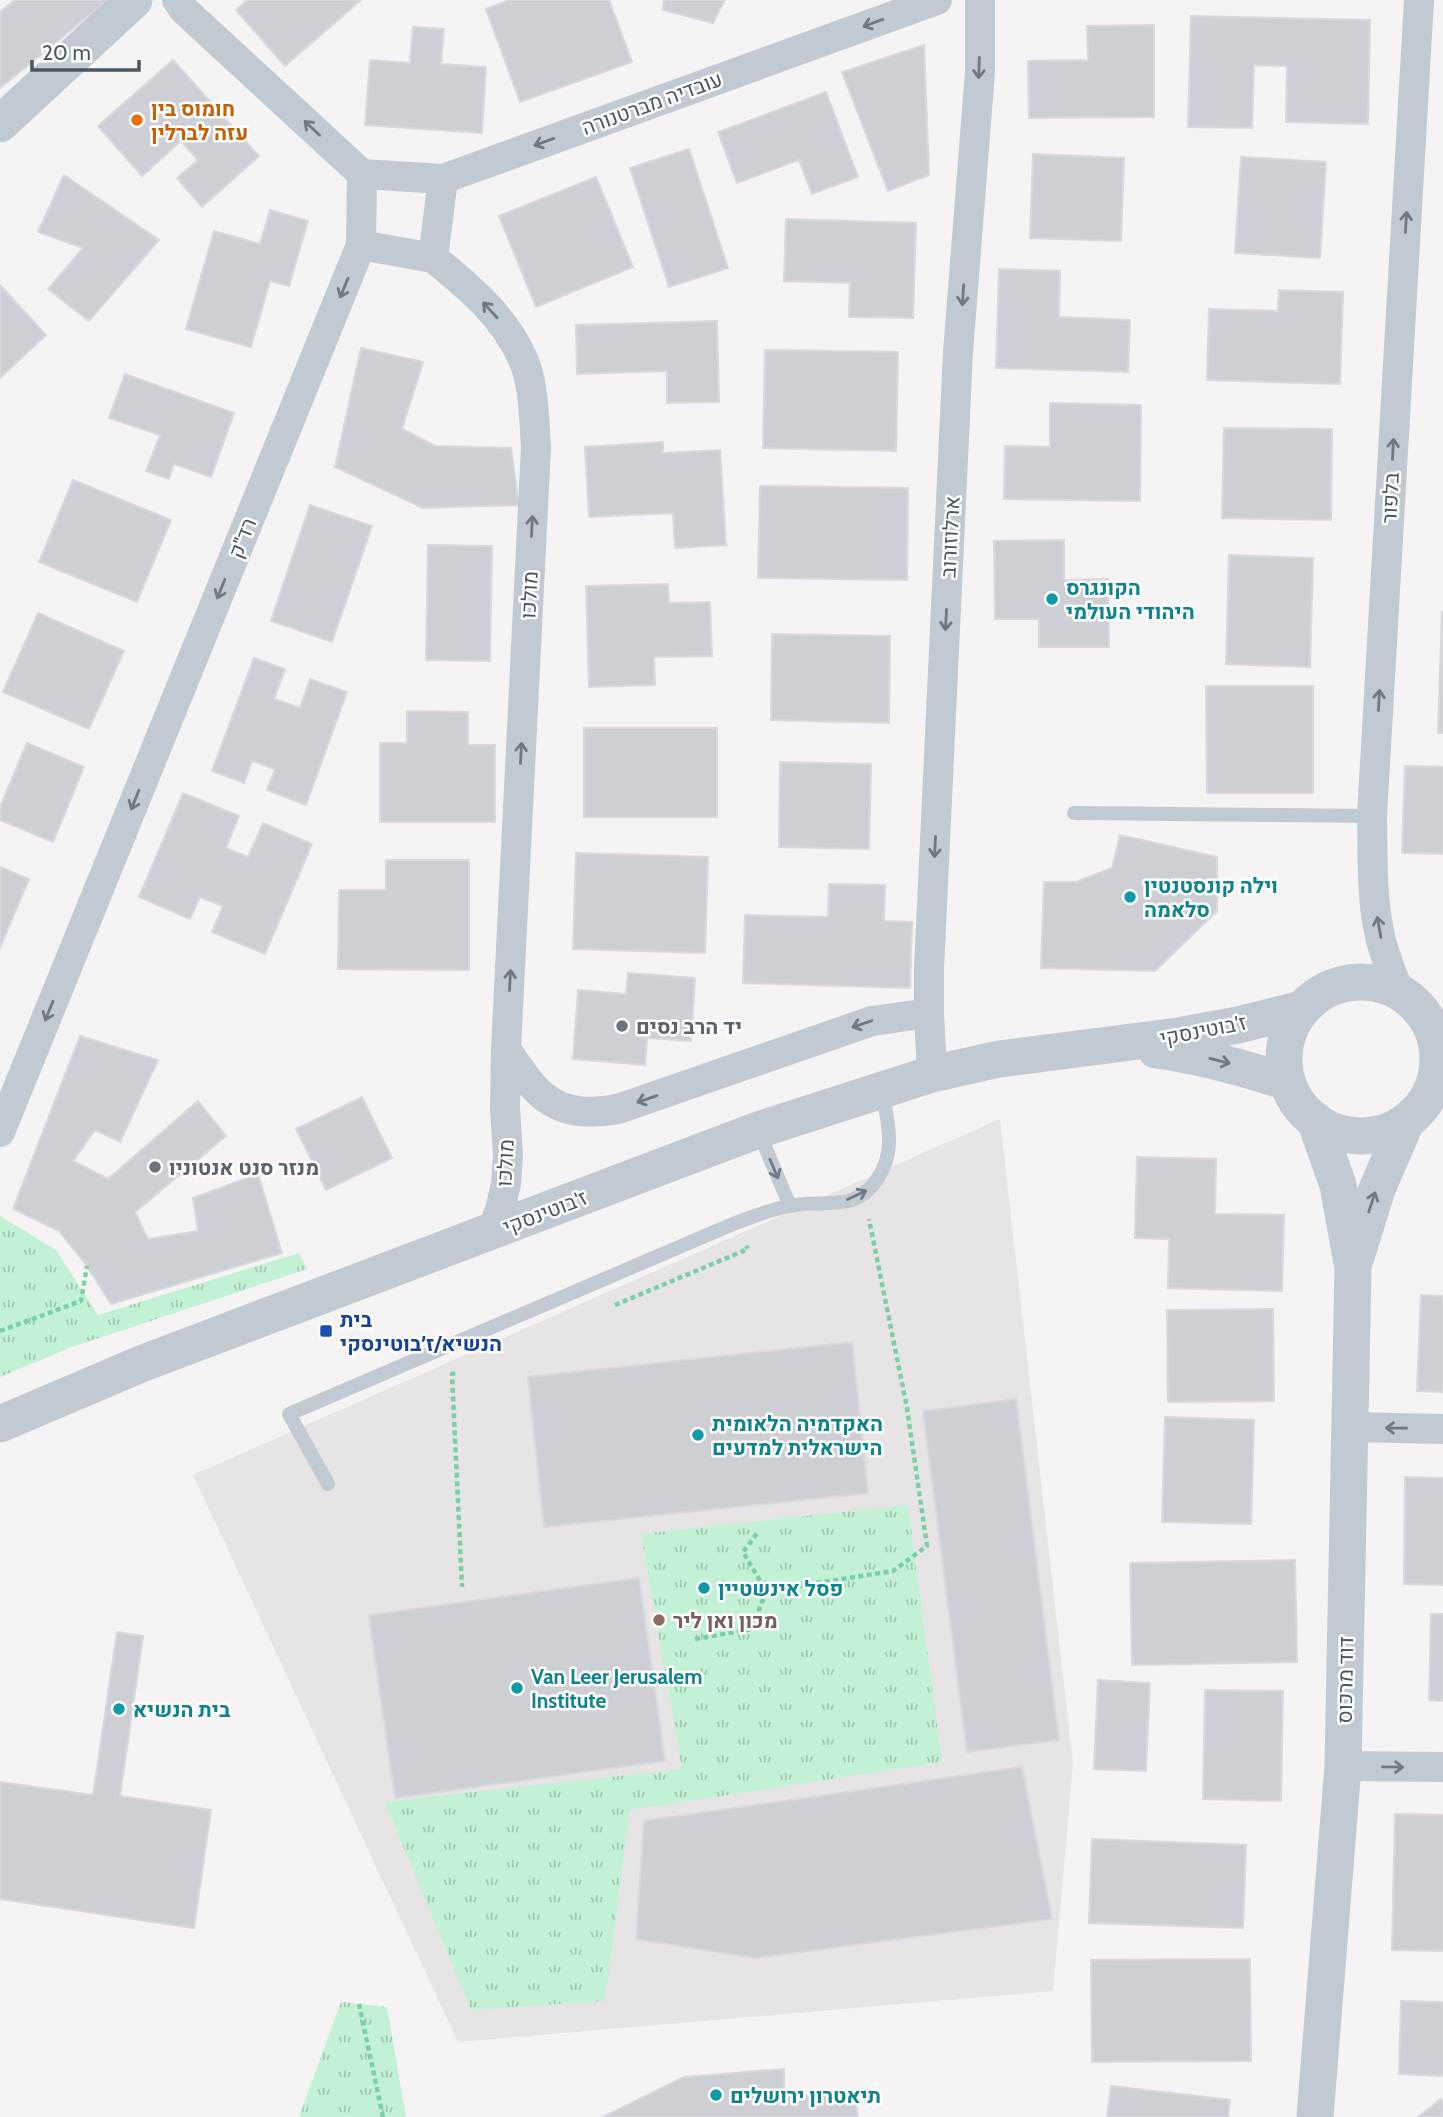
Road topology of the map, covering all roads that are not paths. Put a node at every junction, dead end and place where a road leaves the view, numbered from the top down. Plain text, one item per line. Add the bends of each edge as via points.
1 (134, 0) edge
2 (177, 0) edge
3 (937, 0) edge
4 (980, 0) edge
5 (1419, 0) edge
6 (0, 124) edge
7 (362, 174) junction
8 (443, 179) junction
9 (361, 245) junction
10 (433, 258) junction
11 (1074, 813) dead end
12 (1372, 816) junction
13 (1399, 992) junction
14 (1302, 1009) junction
15 (929, 1013) junction
16 (1435, 1022) edge
17 (1104, 1047) junction
18 (506, 1049) junction
19 (932, 1074) junction
20 (1287, 1082) junction
21 (882, 1091) junction
22 (1424, 1108) edge
23 (1315, 1120) junction
24 (758, 1130) junction
25 (0, 1132) edge
26 (790, 1206) junction
27 (491, 1233) junction
28 (1353, 1268) junction
29 (0, 1424) edge
30 (1350, 1427) junction
31 (1443, 1429) edge
32 (328, 1484) dead end
33 (1343, 1766) junction
34 (1443, 1767) edge
35 (1317, 2109) edge

1 - 6 street
7 -> 2 street
3 -> 8 street, עובדיה מברטנורה
4 -> 15 street, ארלוזורוב via 980,72 958,366
12 -> 5 street, בלפור
7 - 8 street, עובדיה מברטנורה
7 - 9 street, רד"ק
8 - 10 street
9 - 10 street
9 -> 25 street, רד"ק
18 -> 10 street, מולכו via 536,447 532,398 523,358 499,319
11 - 12 lane
13 -> 12 street, בלפור via 1379,933
13 - 14 street via 1374,983 1347,983 1322,992
13 - 16 street
14 - 17 street, ז'בוטינסקי
14 - 20 street via 1285,1045
15 -> 18 street via 872,1021 598,1113 556,1105 539,1094
15 - 19 street, ארלוזורוב
16 - 22 street via 1438,1070
17 - 19 street, ז'בוטינסקי via 999,1059
17 -> 20 street, ז'בוטינסקי via 1192,1055
18 - 27 street, מולכו via 506,1184
19 - 21 street, ז'בוטינסקי
20 - 23 street via 1298,1104
21 - 24 street, ז'בוטינסקי
26 -> 21 lane via 848,1200 867,1192 885,1164 889,1145
22 - 23 street via 1384,1132 1360,1136 1337,1132
28 -> 22 street, דוד מרכוס via 1377,1189
23 - 28 street, דוד מרכוס via 1338,1185
24 -> 26 lane
24 - 27 street, ז'בוטינסקי
26 - 32 lane via 733,1224 289,1414
27 - 29 street, ז'בוטינסקי via 141,1364
28 - 30 street, דוד מרכוס
31 -> 30 street
30 - 33 street, דוד מרכוס
33 -> 34 street
33 - 35 street, דוד מרכוס

